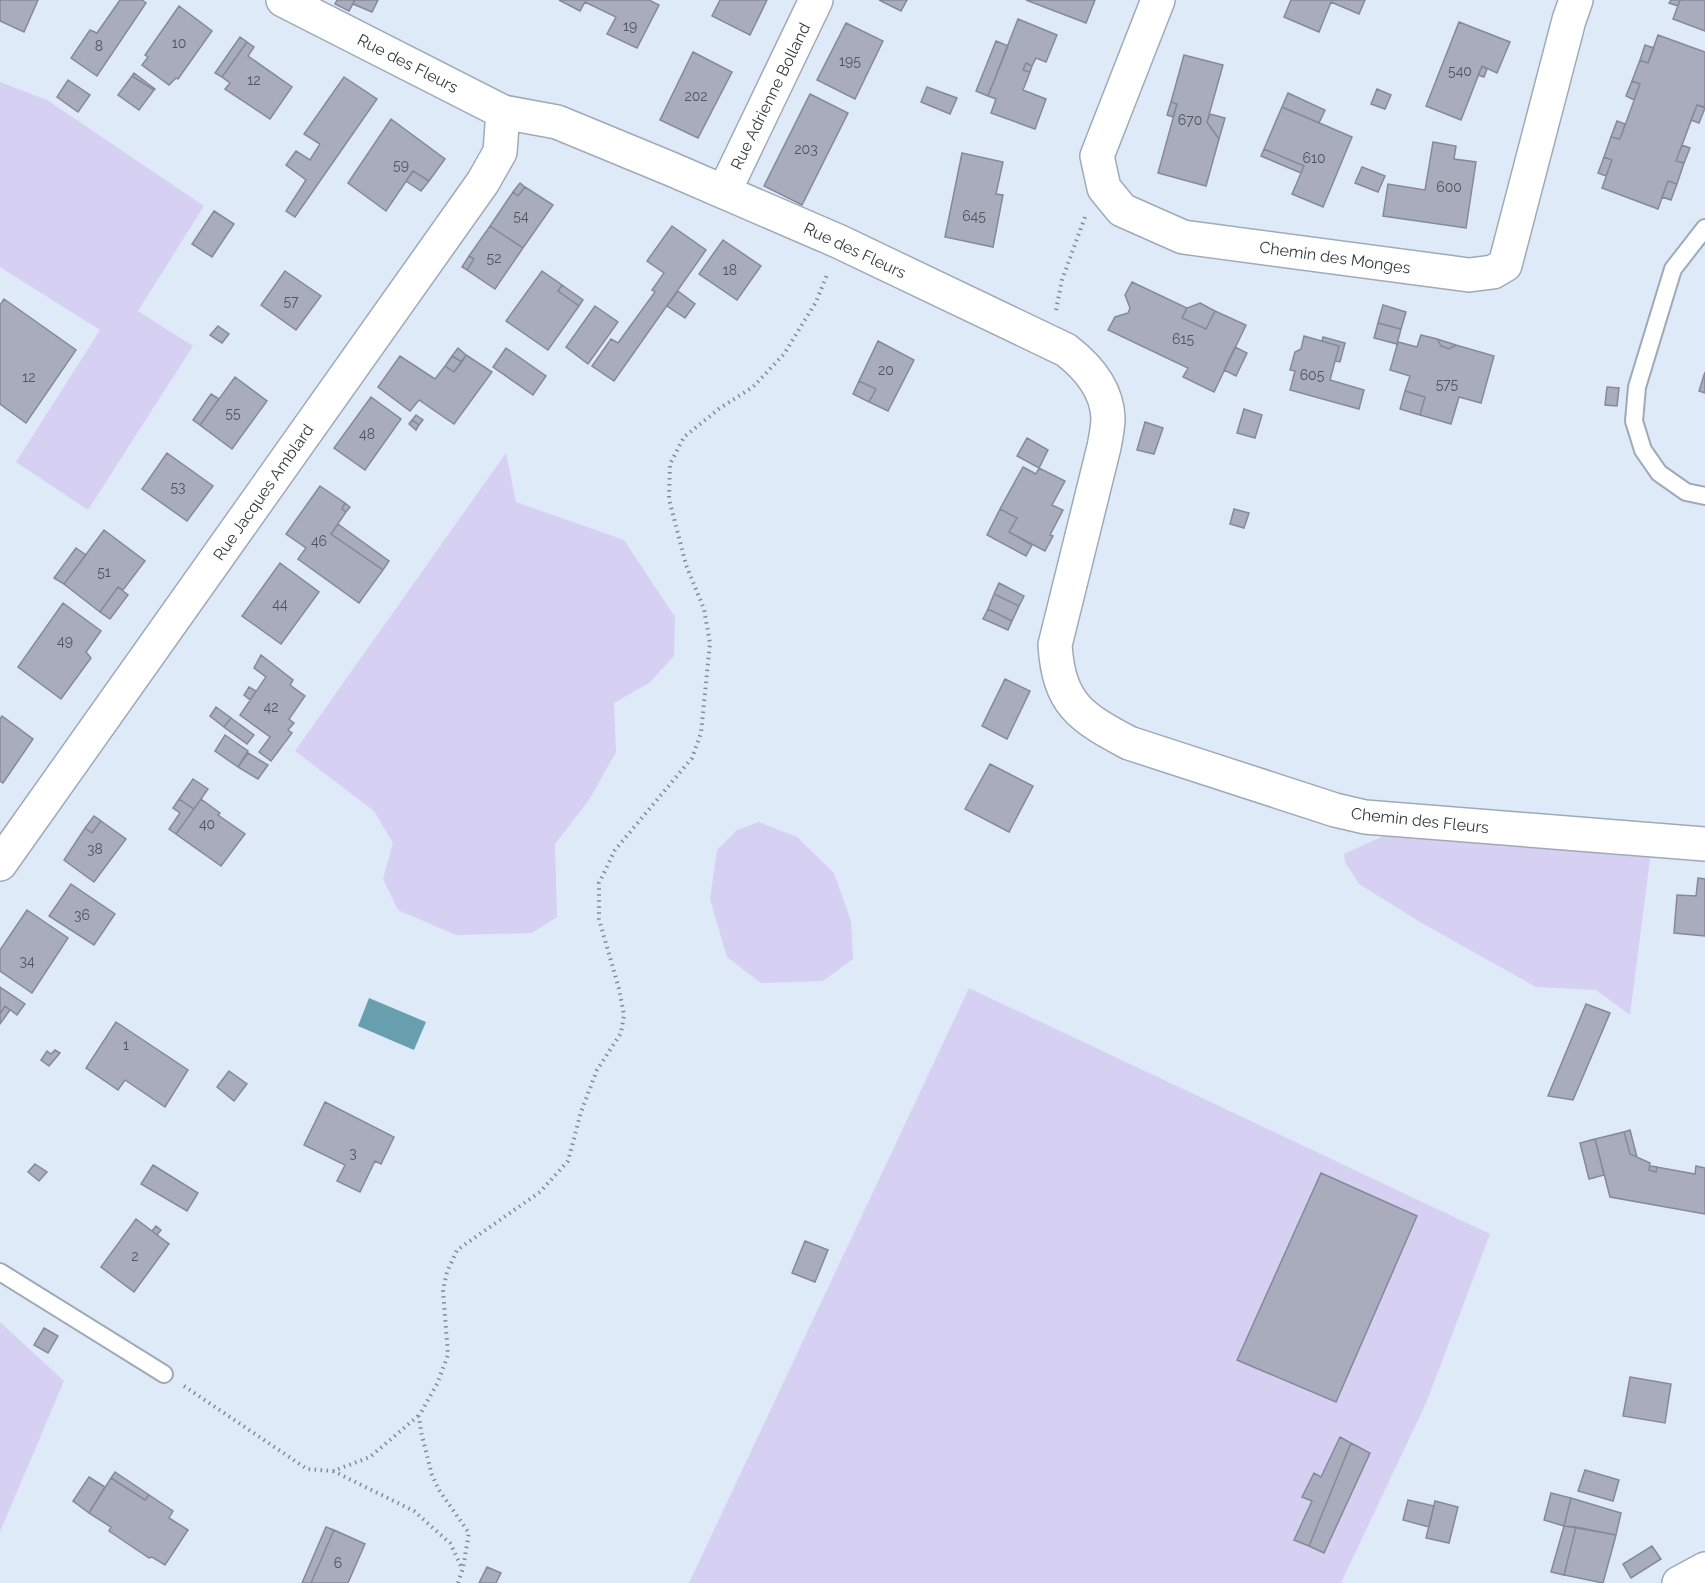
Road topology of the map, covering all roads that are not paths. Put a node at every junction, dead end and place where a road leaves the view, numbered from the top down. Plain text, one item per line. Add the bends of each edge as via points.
1 (284, 0) edge
2 (816, 0) edge
3 (1158, 0) edge
4 (1576, 0) edge
5 (503, 112) junction
6 (724, 192) junction
7 (1705, 228) edge
8 (1705, 496) edge
9 (1081, 714) joint
10 (1705, 844) edge
11 (0, 864) edge
12 (0, 1272) edge
13 (164, 1374) road end
14 (1705, 1569) edge
15 (1679, 1583) edge

1 - 5 street, Rue des Fleurs
2 - 6 street, Rue Adrienne Bolland
3 - 4 street, Chemin des Monges via 1097,156 1104,188 1122,210 1183,237 1469,275 1493,272 1505,265
5 - 6 street, Rue des Fleurs via 583,131
5 - 11 street, Rue Jacques Amblard via 500,152 483,182
6 - 9 street, Rue des Fleurs via 840,242 1066,350 1084,363 1100,387 1108,417 1055,645 1056,670 1065,693
7 - 8 lane via 1673,269 1637,387 1634,421 1643,450 1659,473 1686,492
9 - 10 street, Chemin des Fleurs via 1130,743 1365,817
12 - 13 lane
14 - 15 street

